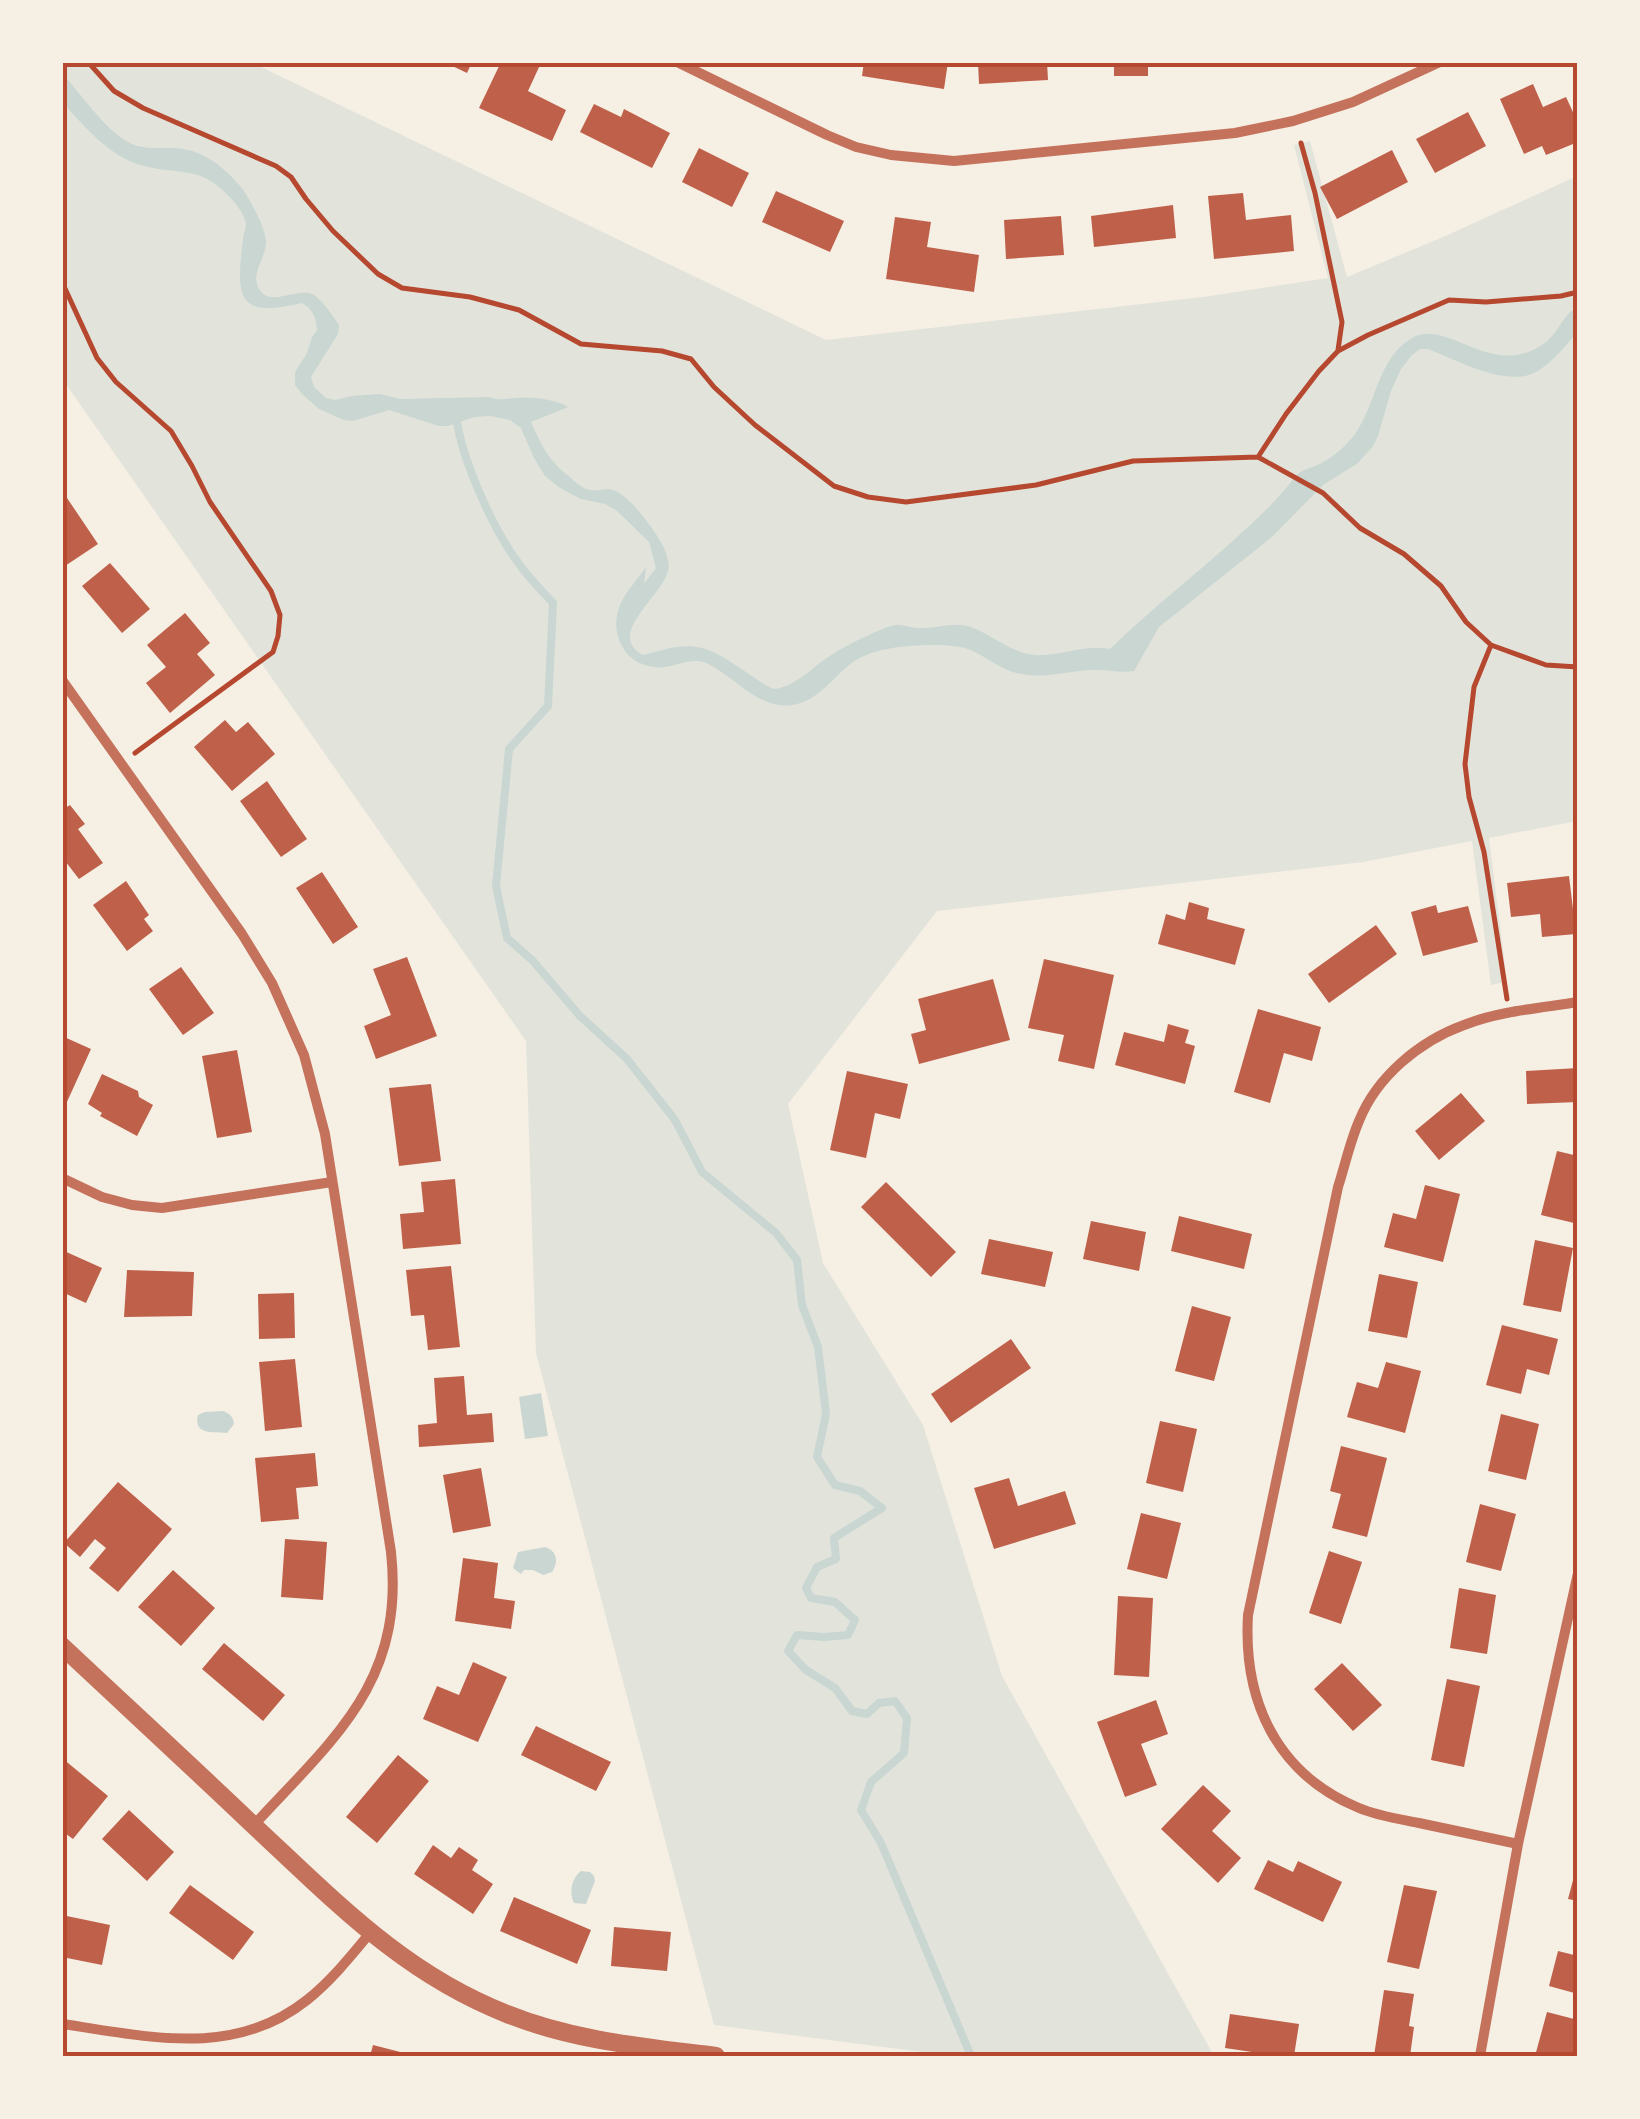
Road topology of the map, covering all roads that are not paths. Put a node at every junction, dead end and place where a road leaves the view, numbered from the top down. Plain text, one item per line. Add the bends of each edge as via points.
1 (678, 62) edge
2 (1440, 62) edge
3 (62, 680) edge
4 (1578, 1002) edge
5 (62, 1178) edge
6 (332, 1182) junction
7 (1578, 1573) edge
8 (62, 1646) edge
9 (254, 1826) junction
10 (1518, 1844) junction
11 (370, 1933) junction
12 (62, 2024) edge
13 (716, 2056) edge
14 (1480, 2056) edge

1 - 2 street via 856,146 954,160 1235,133 1353,102
3 - 6 street via 272,982 313,1085
4 - 10 street via 1464,1025 1435,1038 1390,1074 1359,1119 1338,1187 1247,1641 1251,1681 1273,1735 1329,1792 1374,1814
5 - 6 street via 102,1197 162,1208
6 - 9 street via 391,1552 392,1614 380,1663 356,1711
7 - 10 street
8 - 9 street
9 - 11 street
10 - 14 street
11 - 12 street via 310,1998 252,2030 192,2040
11 - 13 street via 431,1977 507,2014 585,2038

